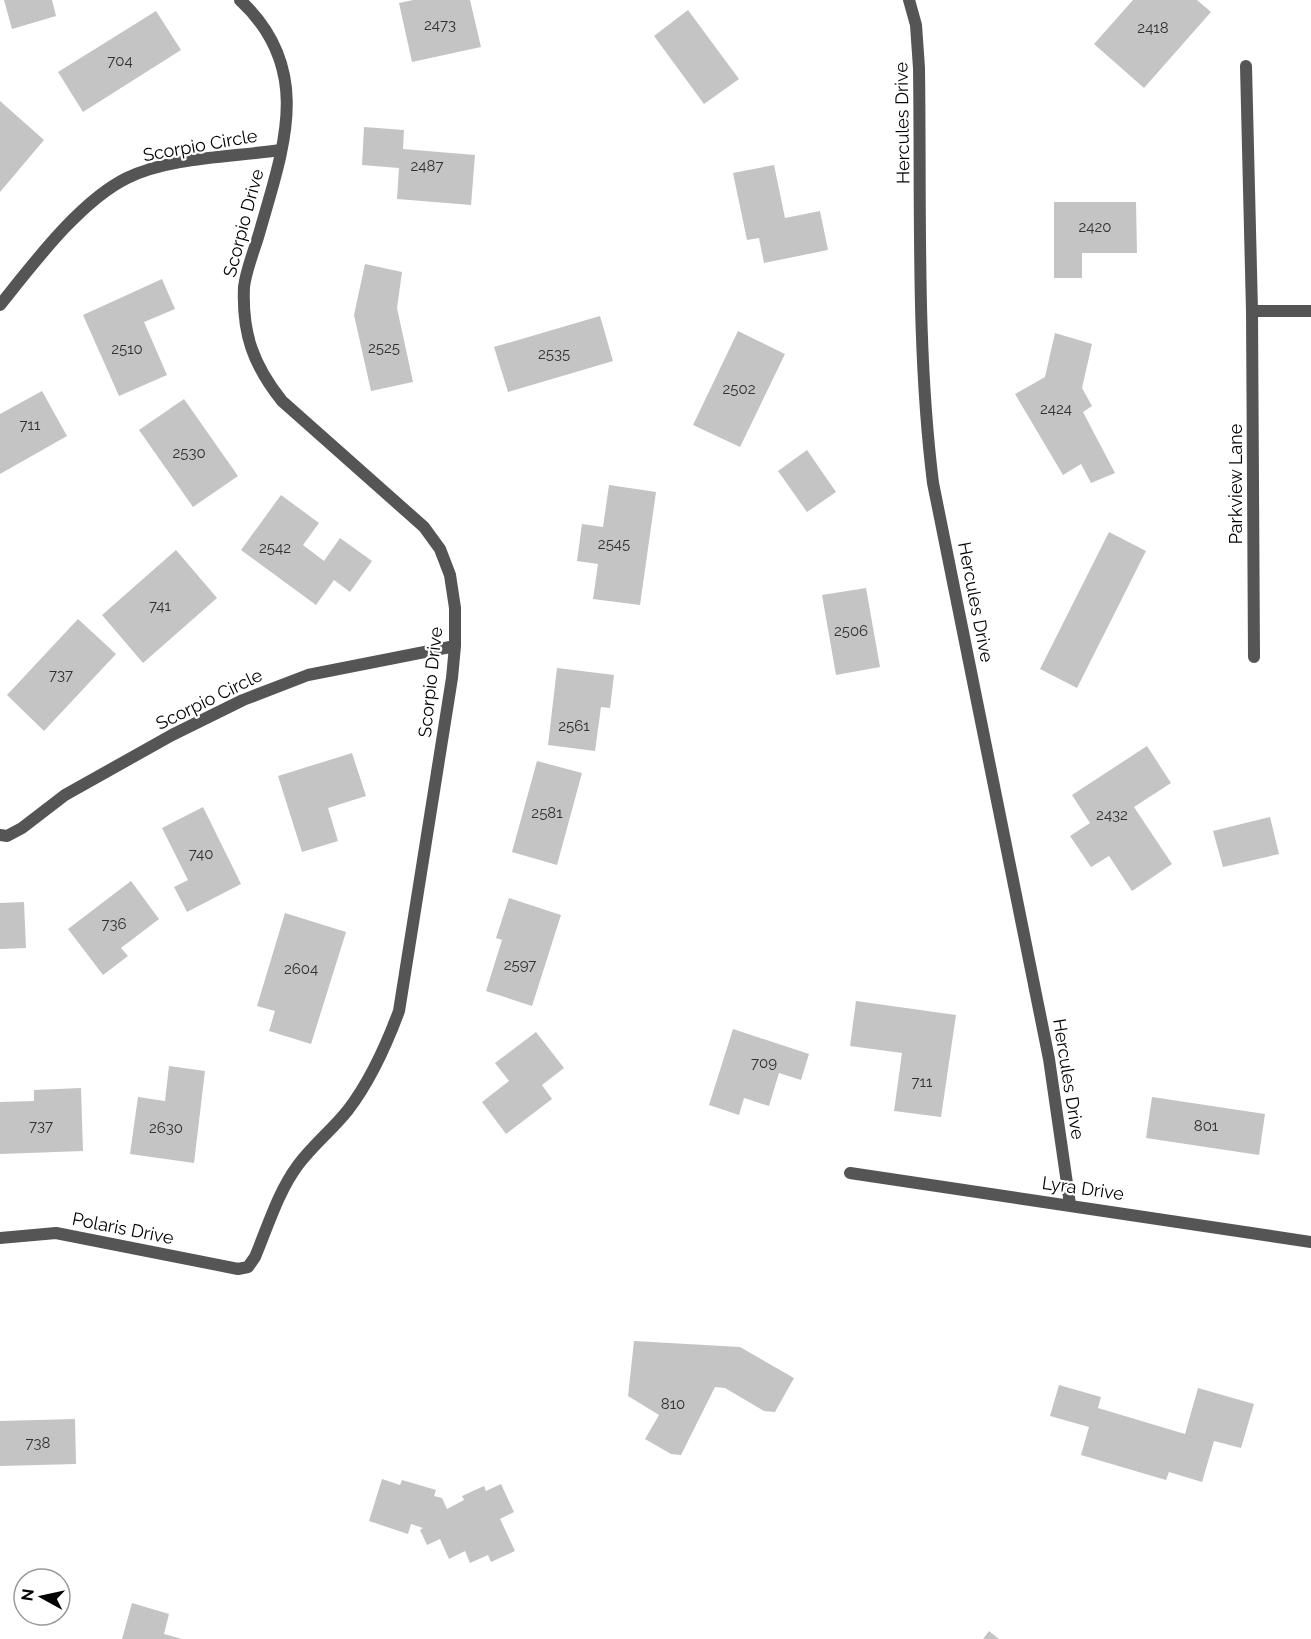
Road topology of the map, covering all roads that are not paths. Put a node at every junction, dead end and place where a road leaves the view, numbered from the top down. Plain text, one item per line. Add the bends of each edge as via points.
1 (240, 0) edge
2 (909, 0) edge
3 (1246, 66) dead end
4 (280, 150) junction
5 (0, 305) edge
6 (1252, 311) junction
7 (1311, 311) edge
8 (454, 646) junction
9 (1254, 657) dead end
10 (0, 835) edge
11 (850, 1173) dead end
12 (1070, 1204) junction
13 (0, 1238) edge
14 (1311, 1242) edge
15 (238, 1269) joint

1 - 4 street, Scorpio Drive via 263,25 278,50 287,81 287,112
2 - 12 street, Hercules Drive via 916,25 919,68 923,363 933,483 1048,1059
3 - 6 street, Parkview Lane
4 - 5 street, Scorpio Circle via 162,166 102,192 40,256
4 - 8 street, Scorpio Drive via 244,285 249,346 262,376 282,401 403,505 440,549 450,575 455,608
6 - 7 street
6 - 9 street, Parkview Lane
8 - 10 street, Scorpio Circle via 308,675 243,700 65,795 22,828 7,836
8 - 15 street, Scorpio Drive via 399,1011 366,1084 348,1111 299,1164 255,1257 248,1267
11 - 12 street, Lyra Drive
12 - 14 street, Lyra Drive
13 - 15 street, Polaris Drive via 56,1233

